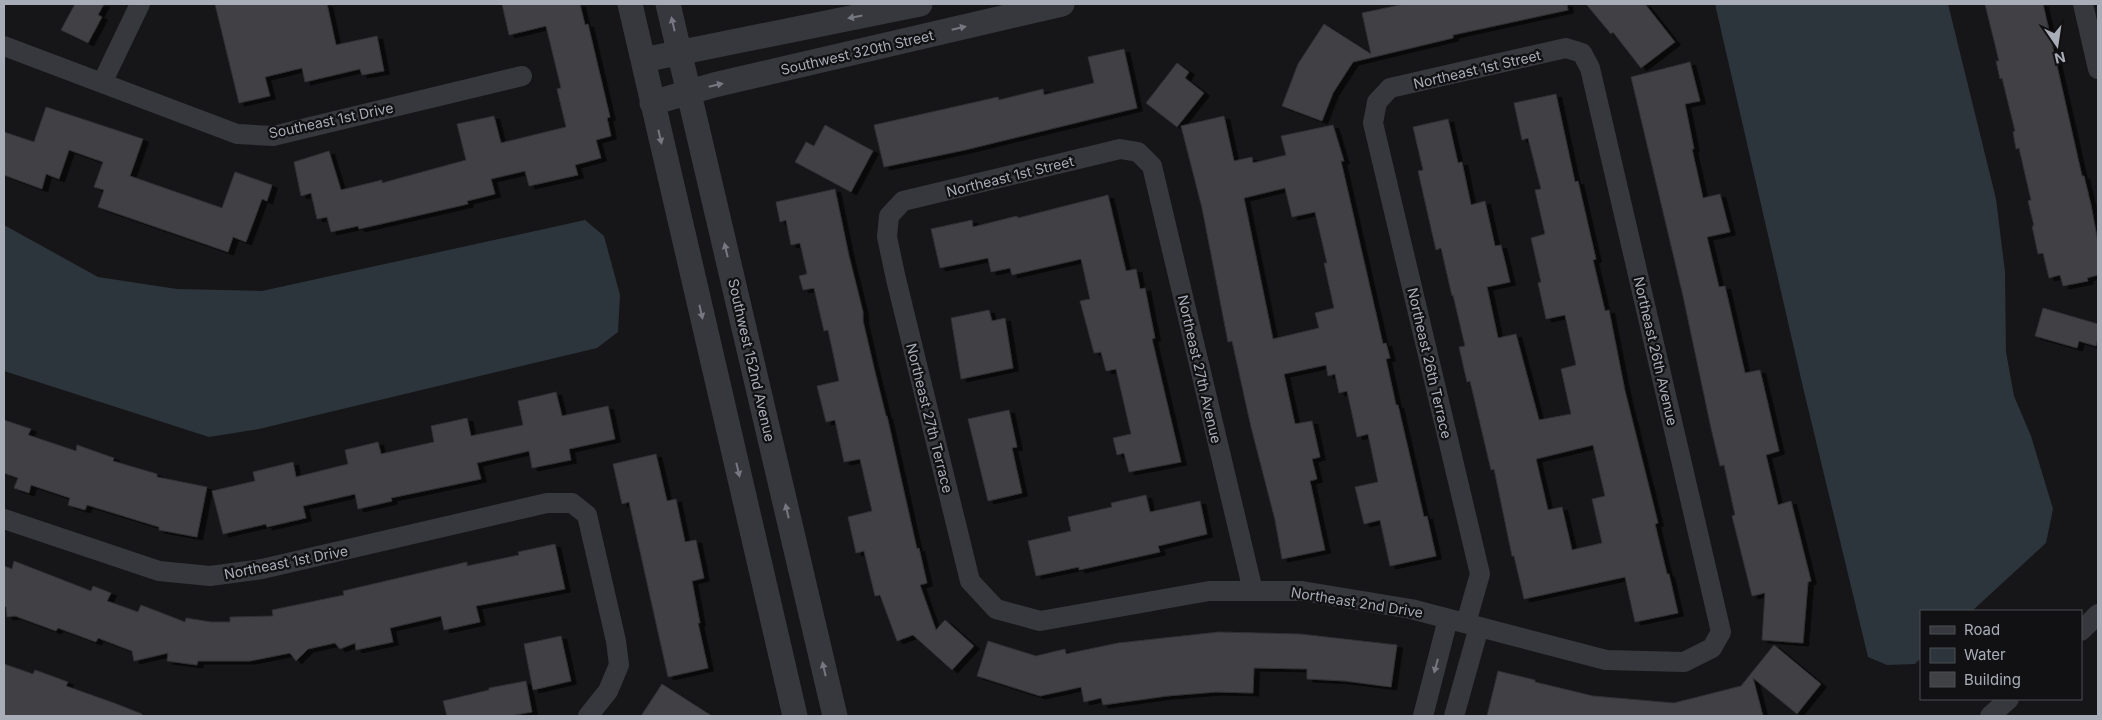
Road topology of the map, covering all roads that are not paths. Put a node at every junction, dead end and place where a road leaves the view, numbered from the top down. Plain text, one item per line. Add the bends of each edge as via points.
1 (140, 4) edge
2 (630, 4) edge
3 (668, 4) edge
4 (920, 4) edge
5 (1062, 4) edge
6 (2083, 4) edge
7 (4, 46) edge
8 (680, 53) junction
9 (1582, 53) joint
10 (643, 60) junction
11 (2098, 69) edge
12 (522, 76) dead end
13 (102, 83) junction
14 (689, 92) junction
15 (1377, 102) joint
16 (652, 103) junction
17 (1138, 152) joint
18 (889, 216) joint
19 (4, 519) edge
20 (1252, 591) junction
21 (996, 609) joint
22 (2098, 614) edge
23 (1464, 623) junction
24 (2082, 630) edge
25 (1712, 648) joint
26 (2008, 700) edge
27 (588, 716) edge
28 (795, 716) edge
29 (835, 716) edge
30 (1422, 716) edge
31 (1454, 716) edge
32 (1990, 716) edge

1 - 13 street
2 - 10 street
8 -> 3 street, Southwest 152nd Avenue
4 -> 8 street
14 -> 5 street, Southwest 320th Street
6 - 11 street
7 - 13 street, Southeast 1st Drive
8 - 10 street
8 - 14 street, Southwest 152nd Avenue
9 - 15 street, Northeast 1st Street via 1566,48 1390,88
9 - 25 street, Northeast 26th Avenue via 1590,68 1721,632
10 - 16 street
12 - 13 street, Southeast 1st Drive via 273,136 237,134
14 - 16 street, Southwest 320th Street
29 -> 14 street, Southwest 152nd Avenue
15 - 23 street, Northeast 26th Terrace via 1373,123 1480,574
16 -> 28 street
17 - 18 street, Northeast 1st Street via 1120,149 903,201
17 - 20 street, Northeast 27th Avenue via 1152,166
18 - 21 street, Northeast 27th Terrace via 887,237 896,279 970,581
19 - 27 street, Northeast 1st Drive via 159,572 210,576 262,569 547,503 572,503 587,515 620,664 608,691
20 - 21 street, Northeast 2nd Drive via 1209,591 1040,621
20 - 23 street, Northeast 2nd Drive via 1302,591 1411,609
22 - 24 street
23 - 25 street, Northeast 2nd Drive via 1606,660 1684,662
23 -> 30 street
23 - 31 street
26 - 32 street

